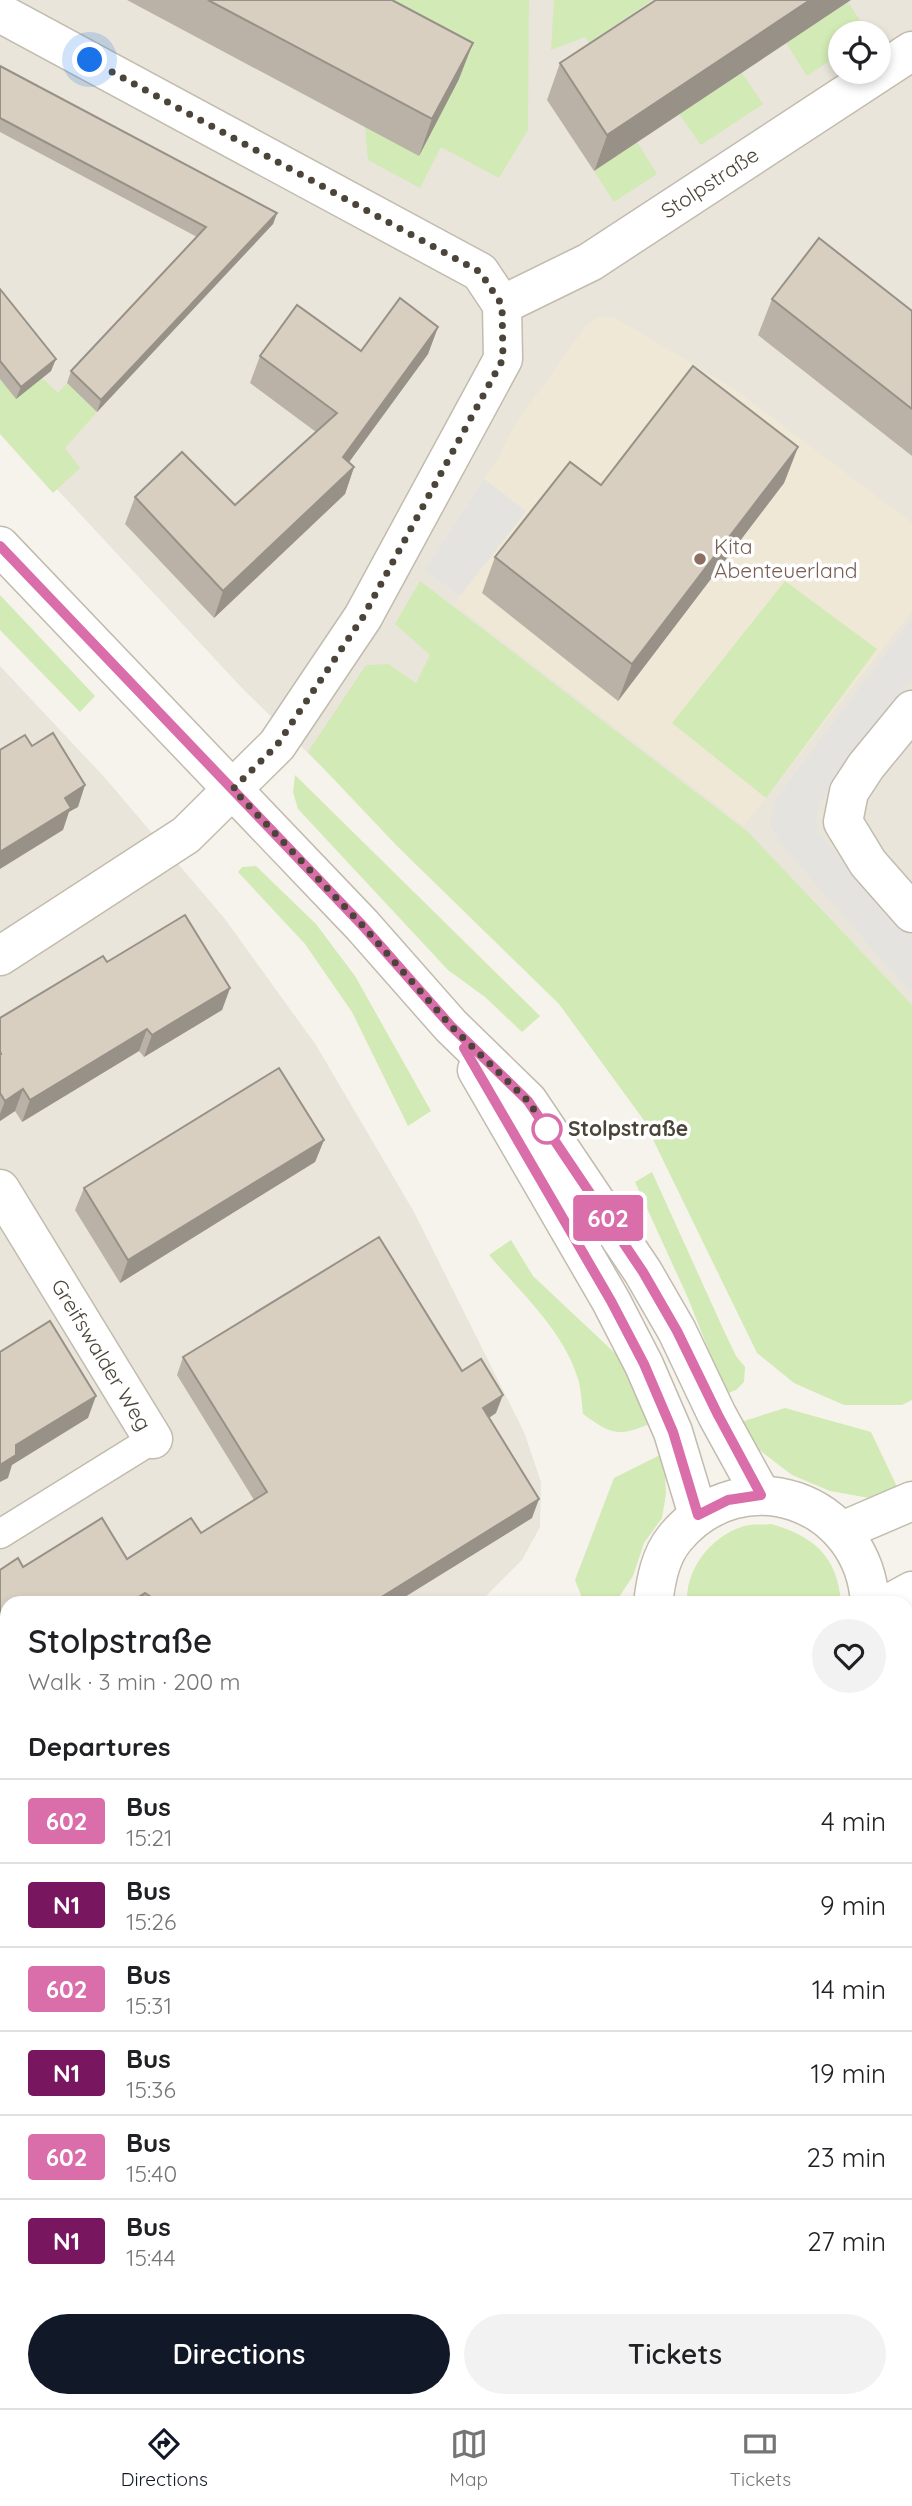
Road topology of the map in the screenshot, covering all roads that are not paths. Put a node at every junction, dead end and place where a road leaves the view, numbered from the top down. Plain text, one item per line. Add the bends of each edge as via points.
1 (0, 13) edge
2 (912, 51) edge
3 (502, 305) junction
4 (0, 546) edge
5 (912, 710) edge
6 (233, 789) junction
7 (912, 913) edge
8 (0, 956) edge
9 (451, 1026) junction
10 (0, 1189) edge
11 (153, 1439) joint
12 (761, 1495) junction
13 (912, 1501) edge
14 (698, 1515) junction
15 (842, 1531) junction
16 (0, 1534) edge
17 (654, 1596) edge
18 (870, 1596) edge

1 - 3 street via 480,272
2 - 3 street, Stolpstraße via 590,261
3 - 6 street via 503,359 363,617 277,745
4 - 6 street
5 - 7 street via 849,792 843,822 868,863
6 - 8 street via 186,835
6 - 9 street
9 - 12 street via 528,1101 607,1216 677,1331
9 - 14 street via 644,1364 673,1432
10 - 11 street, Greifswalder Weg
11 - 16 lane, Greifswalder Weg
12 - 14 street via 728,1500
12 - 15 street via 791,1499 819,1511
13 - 15 street
14 - 17 street via 674,1539 658,1569
15 - 18 street via 859,1556

